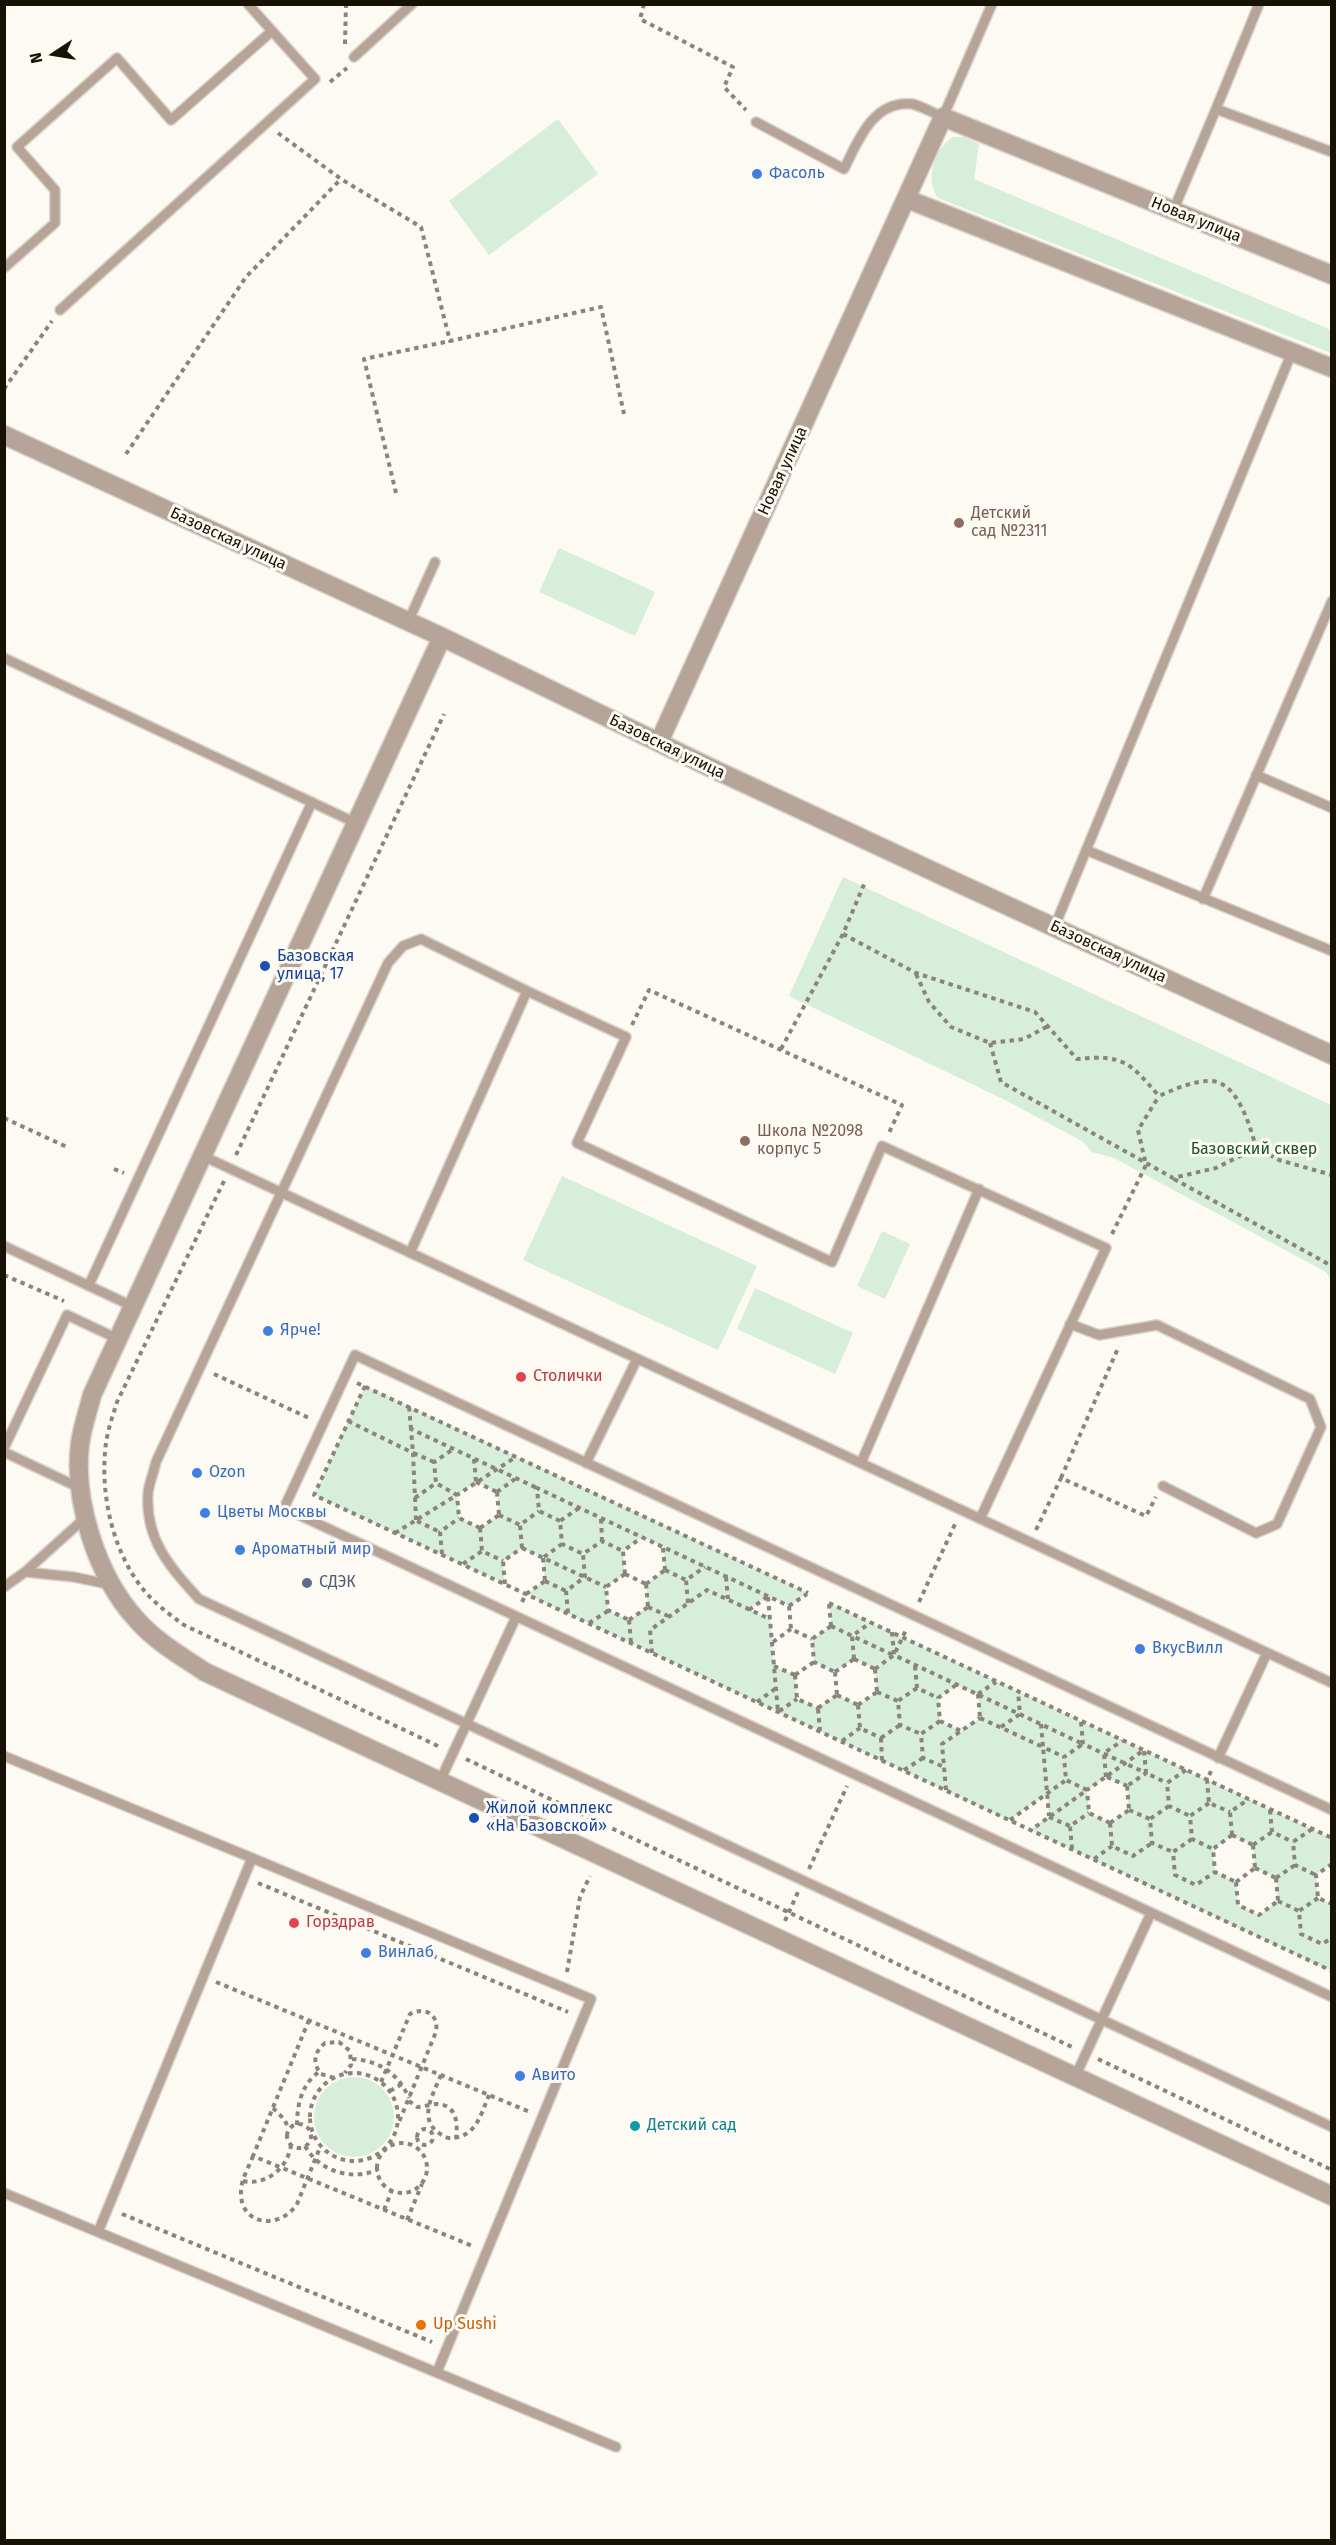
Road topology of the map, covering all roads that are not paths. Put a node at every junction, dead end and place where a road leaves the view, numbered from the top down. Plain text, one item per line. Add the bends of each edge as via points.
1 (248, 4) edge
2 (412, 4) edge
3 (992, 4) edge
4 (1259, 4) edge
5 (272, 31) junction
6 (349, 59) road end
7 (1216, 109) junction
8 (943, 117) junction
9 (756, 122) road end
10 (1332, 152) edge
11 (907, 199) junction
12 (1173, 211) junction
13 (4, 268) edge
14 (1332, 275) edge
15 (60, 310) road end
16 (1292, 352) junction
17 (1332, 368) edge
18 (4, 435) edge
19 (435, 562) dead end
20 (1332, 601) edge
21 (408, 622) junction
22 (442, 637) junction
23 (4, 658) edge
24 (658, 742) junction
25 (1256, 775) junction
26 (312, 801) junction
27 (1332, 808) edge
28 (357, 823) junction
29 (1086, 850) junction
30 (1203, 899) junction
31 (1054, 928) junction
32 (1332, 951) edge
33 (527, 991) junction
34 (1332, 1055) edge
35 (203, 1156) junction
36 (980, 1189) junction
37 (281, 1193) junction
38 (4, 1246) edge
39 (410, 1253) junction
40 (89, 1285) junction
41 (134, 1307) junction
42 (1070, 1324) junction
43 (118, 1339) junction
44 (637, 1359) junction
45 (4, 1450) edge
46 (586, 1463) junction
47 (861, 1464) junction
48 (1162, 1486) road end
49 (80, 1488) junction
50 (86, 1517) junction
51 (980, 1519) junction
52 (25, 1572) junction
53 (112, 1585) junction
54 (4, 1587) edge
55 (516, 1617) junction
56 (1267, 1653) junction
57 (1332, 1683) edge
58 (467, 1724) junction
59 (4, 1756) edge
60 (1218, 1758) junction
61 (440, 1781) junction
62 (1332, 1810) edge
63 (252, 1858) junction
64 (1151, 1913) junction
65 (1332, 1997) edge
66 (1102, 2020) junction
67 (1075, 2077) junction
68 (1332, 2127) edge
69 (4, 2193) edge
70 (1332, 2196) edge
71 (98, 2232) junction
72 (437, 2372) junction
73 (616, 2446) dead end

1 - 5 lane
2 - 6 lane
3 - 8 lane
4 - 7 lane
5 - 13 lane via 171,120 117,58 17,147 55,190 56,224
5 - 15 lane via 315,79
7 - 10 lane
7 - 12 lane
8 - 9 lane via 913,105 896,105 879,113 866,128 844,169
8 - 11 street, Новая улица
8 - 12 street, Новая улица
11 - 16 street
11 - 24 street, Новая улица
12 - 14 street, Новая улица
16 - 17 street
16 - 29 lane
18 - 21 street, Базовская улица
19 - 21 lane
20 - 25 lane
21 - 22 street, Базовская улица
22 - 24 street, Базовская улица
22 - 28 street
23 - 26 lane
24 - 31 street, Базовская улица
25 - 27 lane
25 - 30 lane
26 - 28 lane
26 - 40 lane
28 - 35 street
29 - 30 lane
29 - 31 lane
30 - 32 lane
31 - 34 street, Базовская улица
33 - 36 lane via 626,1037 577,1143 832,1262 882,1146
33 - 37 lane via 421,939 403,946 388,963
33 - 39 lane
35 - 37 lane
35 - 41 street
36 - 42 lane via 1106,1248
36 - 47 lane
37 - 39 lane
37 - 58 lane via 156,1461 148,1493 151,1528 167,1563 200,1599
38 - 40 lane
39 - 44 lane
40 - 41 lane
41 - 43 street
42 - 48 lane via 1099,1335 1157,1325 1310,1399 1321,1426 1277,1524 1256,1533
42 - 51 lane
43 - 45 lane via 67,1315
43 - 49 street via 98,1382 80,1444
44 - 46 lane
44 - 47 lane
45 - 49 lane
46 - 55 lane via 355,1355 284,1508
46 - 60 lane
47 - 51 lane
49 - 50 street
50 - 52 lane
50 - 53 street via 89,1535
51 - 56 lane
52 - 53 lane via 74,1576
52 - 54 lane
53 - 61 street via 136,1619 205,1672
55 - 58 lane
55 - 64 lane
56 - 57 lane
56 - 60 lane
58 - 61 lane
58 - 66 lane
59 - 63 lane
60 - 62 lane
61 - 67 street
63 - 71 lane
63 - 72 lane via 591,1999
64 - 65 lane
64 - 66 lane
66 - 67 lane
66 - 68 lane
67 - 70 street
69 - 71 lane
71 - 72 lane
72 - 73 lane

